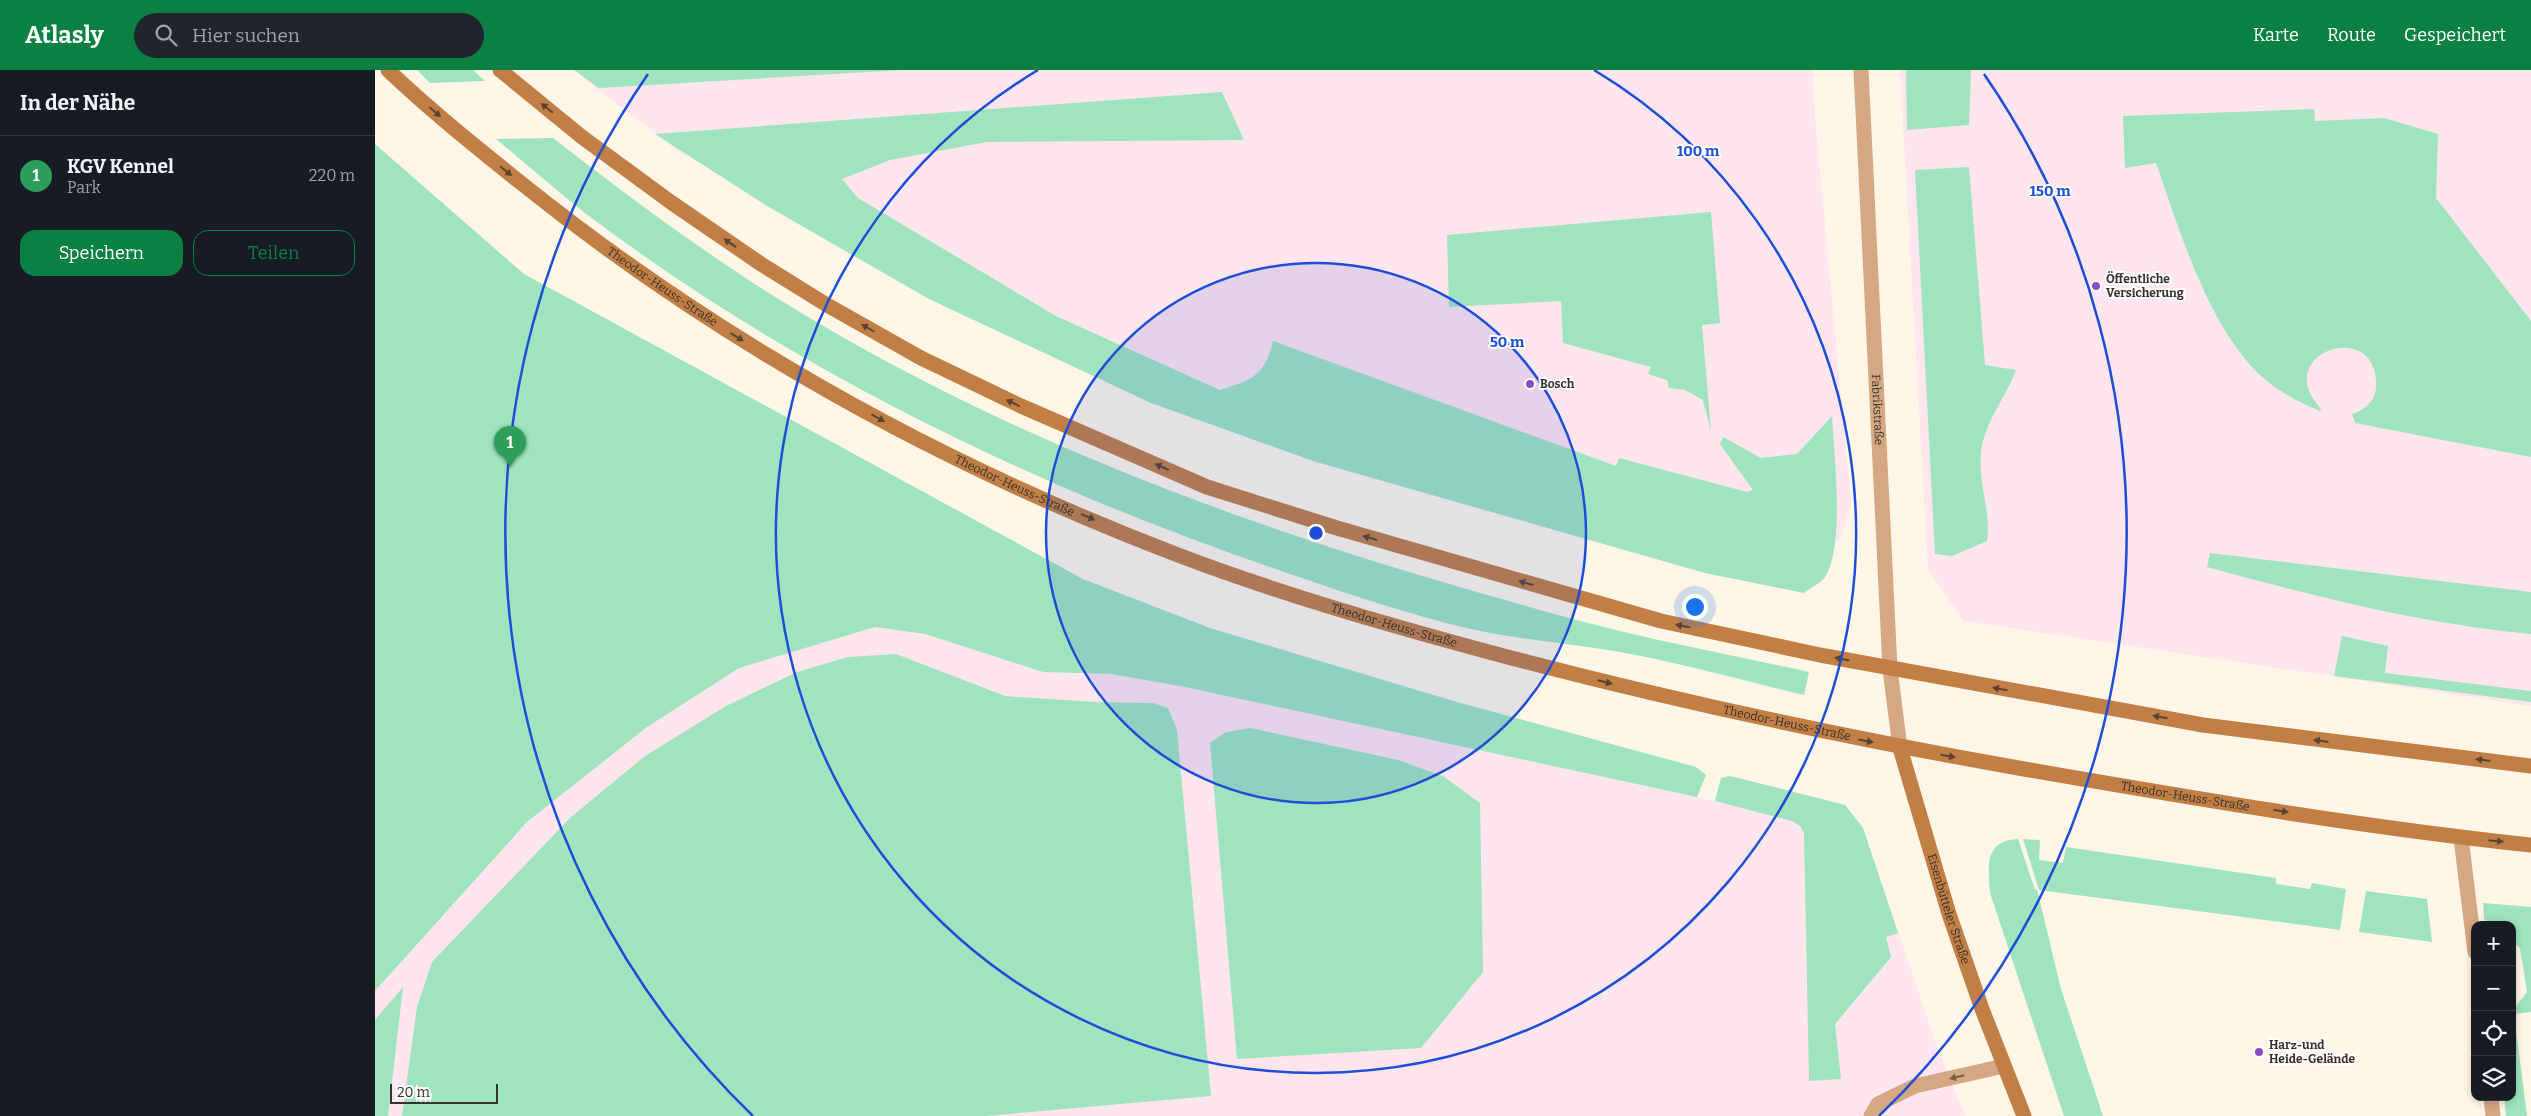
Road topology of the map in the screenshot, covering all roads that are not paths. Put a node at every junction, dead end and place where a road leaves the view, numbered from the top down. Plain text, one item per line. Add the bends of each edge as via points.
1 (388, 70) edge
2 (1861, 70) edge
3 (506, 75) edge
4 (1890, 669) junction
5 (1900, 748) junction
6 (2531, 766) edge
7 (2461, 838) junction
8 (2531, 844) edge
9 (2471, 921) edge
10 (2004, 1066) junction
11 (2491, 1101) edge
12 (1871, 1116) edge
13 (2024, 1116) edge
14 (2493, 1116) edge

1 -> 5 main road, Theodor-Heuss-Straße via 468,140 583,232 709,320 795,372 991,475 1178,555 1433,637 1674,699
2 - 4 street, Fabrikstraße
4 -> 3 main road via 1661,621 1337,528 1207,487 1021,406 921,358 761,264 672,203
4 - 5 street, Fabrikstraße
6 -> 4 main road via 2203,725
5 -> 7 main road, Theodor-Heuss-Straße via 2191,798
5 - 10 main road, Eisenbütteler Straße via 1949,914
7 -> 8 main road, Theodor-Heuss-Straße
7 - 9 street
10 -> 12 street via 1915,1086 1878,1104
10 - 13 main road, Eisenbütteler Straße
11 - 14 street

